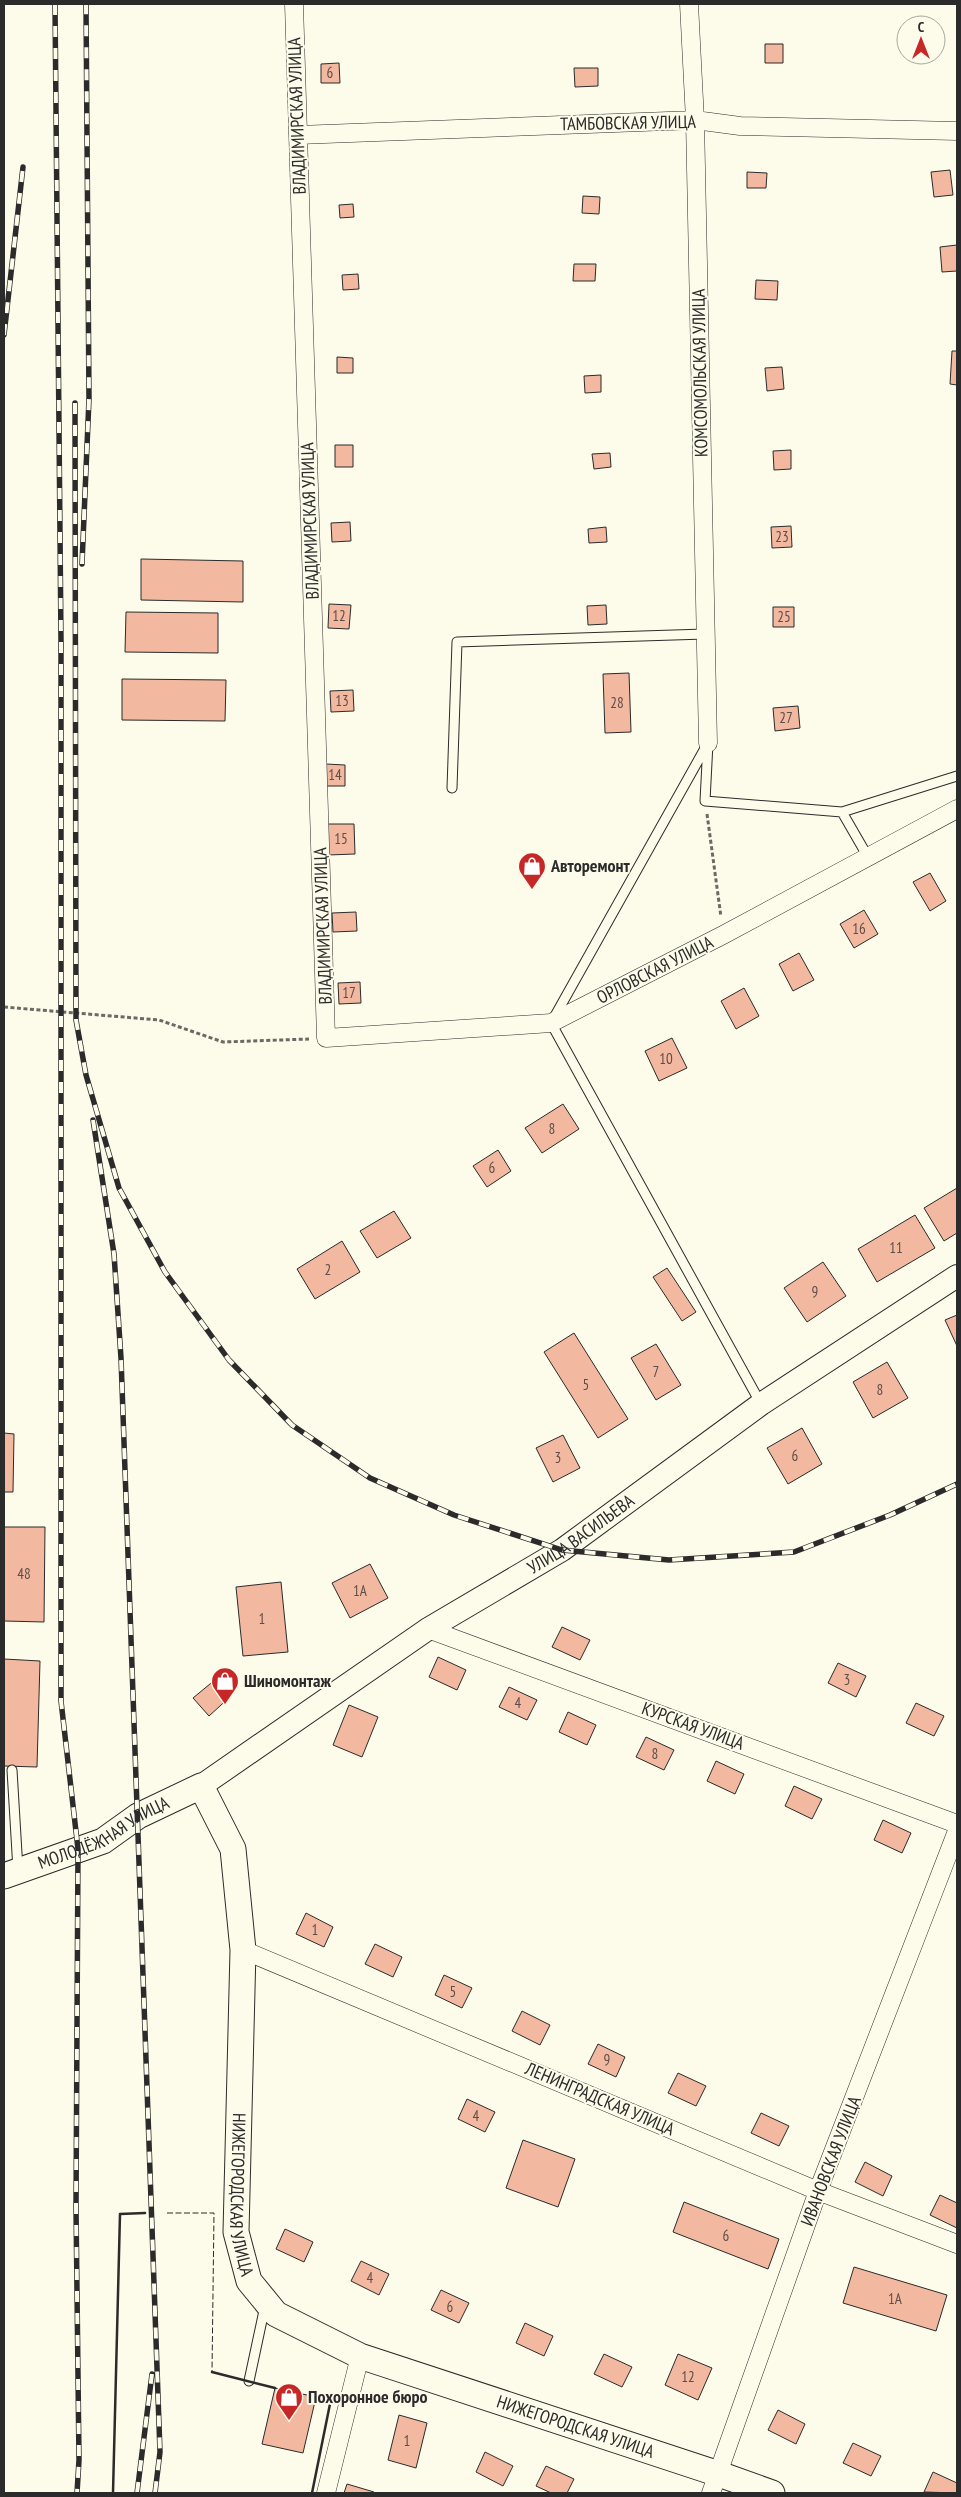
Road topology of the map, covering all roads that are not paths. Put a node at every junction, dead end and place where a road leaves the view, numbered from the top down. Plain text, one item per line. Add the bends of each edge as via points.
1 (294, 4) edge
2 (689, 4) edge
3 (695, 120) junction
4 (957, 131) edge
5 (298, 134) junction
6 (706, 634) junction
7 (708, 743) junction
8 (957, 776) edge
9 (452, 788) dead end
10 (957, 809) edge
11 (842, 812) junction
12 (868, 857) junction
13 (551, 1023) junction
14 (326, 1038) joint
15 (957, 1276) edge
16 (761, 1404) junction
17 (428, 1629) junction
18 (12, 1770) dead end
19 (201, 1786) junction
20 (957, 1824) edge
21 (957, 1832) edge
22 (11, 1873) edge
23 (243, 1950) junction
24 (818, 2191) junction
25 (957, 2244) edge
26 (266, 2301) junction
27 (360, 2356) junction
28 (249, 2381) dead end
29 (715, 2483) edge
30 (326, 2493) edge
31 (772, 2493) edge

1 - 5 street, ВЛАДИМИРСКАЯ УЛИЦА
2 - 3 street, КОМСОМОЛЬСКАЯ УЛИЦА
3 - 4 street, ТАМБОВСКАЯ УЛИЦА via 740,126
3 - 5 street, ТАМБОВСКАЯ УЛИЦА
3 - 6 street, КОМСОМОЛЬСКАЯ УЛИЦА
5 - 14 street, ВЛАДИМИРСКАЯ УЛИЦА
6 - 7 street, КОМСОМОЛЬСКАЯ УЛИЦА
6 - 9 lane via 457,642
7 - 11 lane via 706,801
7 - 13 lane
8 - 11 lane
10 - 12 street, ОРЛОВСКАЯ УЛИЦА
11 - 12 lane
12 - 13 street, ОРЛОВСКАЯ УЛИЦА
13 - 14 street, ОРЛОВСКАЯ УЛИЦА
13 - 16 lane
15 - 16 street, УЛИЦА ВАСИЛЬЕВА
16 - 17 street, УЛИЦА ВАСИЛЬЕВА via 562,1550
17 - 19 street, УЛИЦА ВАСИЛЬЕВА
17 - 20 street, КУРСКАЯ УЛИЦА
18 - 22 lane
19 - 22 main road, МОЛОДЁЖНАЯ УЛИЦА via 138,1816 103,1841
19 - 23 main road, НИЖЕГОРОДСКАЯ УЛИЦА via 233,1849
21 - 24 street, ИВАНОВСКАЯ УЛИЦА
23 - 24 street, ЛЕНИНГРАДСКАЯ УЛИЦА
23 - 26 main road, НИЖЕГОРОДСКАЯ УЛИЦА via 236,2232 249,2281
24 - 25 street, ЛЕНИНГРАДСКАЯ УЛИЦА
24 - 29 street, ИВАНОВСКАЯ УЛИЦА
26 - 27 main road, НИЖЕГОРОДСКАЯ УЛИЦА via 276,2314
26 - 28 lane
27 - 29 main road, НИЖЕГОРОДСКАЯ УЛИЦА
27 - 30 street
29 - 31 main road, НИЖЕГОРОДСКАЯ УЛИЦА

